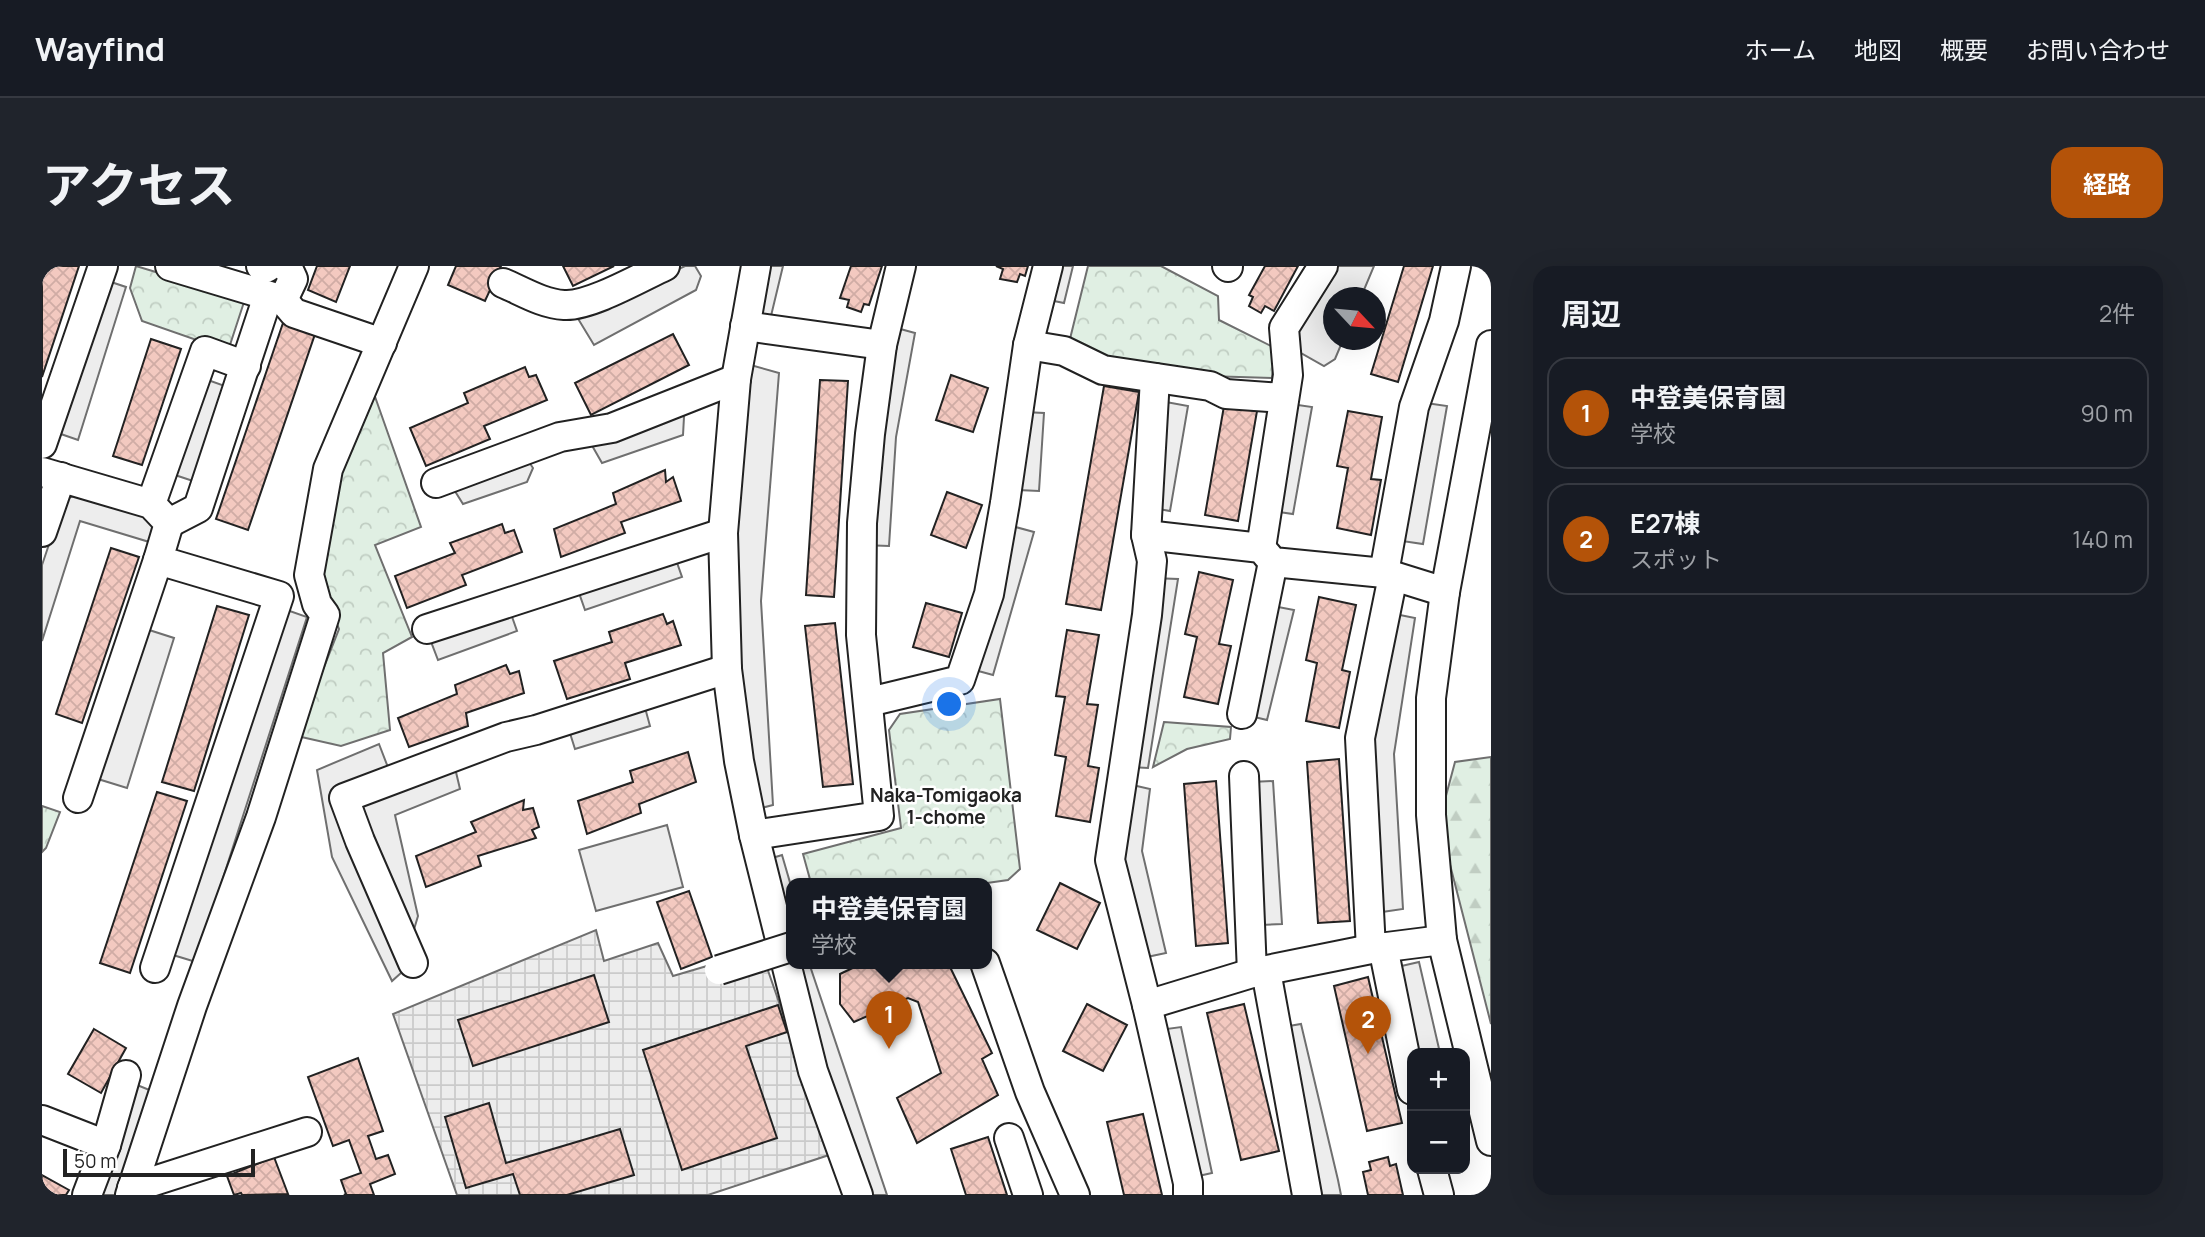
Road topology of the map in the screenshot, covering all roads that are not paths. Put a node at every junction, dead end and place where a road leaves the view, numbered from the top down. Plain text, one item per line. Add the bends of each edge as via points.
1 (103, 266) edge
2 (170, 266) edge
3 (261, 266) edge
4 (269, 266) edge
5 (287, 266) edge
6 (414, 266) edge
7 (665, 266) edge
8 (757, 266) edge
9 (901, 266) edge
10 (1048, 266) edge
11 (1323, 266) edge
12 (1456, 266) edge
13 (228, 274) edge
14 (503, 282) dead end
15 (276, 298) junction
16 (745, 326) junction
17 (382, 343) junction
18 (882, 345) junction
19 (1028, 345) junction
20 (1491, 345) edge
21 (246, 366) junction
22 (1155, 378) junction
23 (736, 379) junction
24 (1284, 398) junction
25 (42, 444) edge
26 (52, 475) edge
27 (436, 483) dead end
28 (160, 514) junction
29 (42, 532) edge
30 (723, 533) junction
31 (1146, 535) junction
32 (1267, 555) junction
33 (158, 560) junction
34 (1388, 575) junction
35 (1445, 592) junction
36 (427, 629) dead end
37 (727, 669) junction
38 (869, 702) junction
39 (1242, 714) dead end
40 (1244, 776) dead end
41 (78, 798) dead end
42 (754, 835) junction
43 (1442, 940) junction
44 (1377, 948) junction
45 (786, 949) edge
46 (413, 963) dead end
47 (786, 963) edge
48 (155, 968) dead end
49 (788, 969) edge
50 (987, 969) edge
51 (719, 970) dead end
52 (1259, 972) junction
53 (1147, 1005) junction
54 (1407, 1070) edge
55 (126, 1076) dead end
56 (42, 1120) edge
57 (307, 1132) dead end
58 (1009, 1138) dead end
59 (1491, 1141) edge
60 (106, 1145) junction
61 (1433, 1174) edge
62 (131, 1191) edge
63 (87, 1195) edge
64 (858, 1195) edge
65 (1028, 1195) edge
66 (1074, 1195) edge
67 (1188, 1195) edge
68 (1307, 1195) edge
69 (1439, 1195) edge

1 - 25 street
2 - 13 street
3 - 4 street
5 - 15 street via 293,279
6 - 17 street
7 - 14 street via 591,300 566,306
8 - 16 street
9 - 18 street
10 - 19 street
11 - 24 street via 1283,328 1288,375
12 - 34 street via 1444,321 1414,407
13 - 15 street
15 - 17 street via 294,313
15 - 21 street
16 - 18 street
16 - 23 street
17 - 62 street via 328,468 309,575 325,615 261,817
18 - 38 street via 862,523 861,635
19 - 22 street via 1064,351 1103,370
19 - 38 street via 989,594 960,680
20 - 35 street
21 - 28 street via 198,508
21 - 28 street via 205,351
22 - 24 street via 1210,386 1226,394
22 - 31 street
23 - 27 street via 612,428 560,437
23 - 30 street
24 - 32 street
26 - 28 street
26 - 29 street
28 - 33 street
30 - 36 street
30 - 37 street
31 - 32 street
31 - 53 street via 1152,561 1147,615 1110,860
32 - 34 street
32 - 39 street
33 - 41 street
33 - 48 street via 279,596
34 - 35 street
34 - 44 street via 1360,738
35 - 43 street via 1431,711 1431,815
37 - 42 street
37 - 46 street via 506,737 344,798
38 - 42 street via 879,816
40 - 52 street
42 - 47 street
43 - 44 street
43 - 59 street
44 - 52 street
44 - 54 street
45 - 51 street, bridge
49 - 64 street via 813,1071
50 - 66 street via 1030,1092
52 - 53 street
52 - 68 street
53 - 67 street
55 - 60 street
56 - 60 street
57 - 62 street
58 - 65 street
60 - 63 street
61 - 69 street

